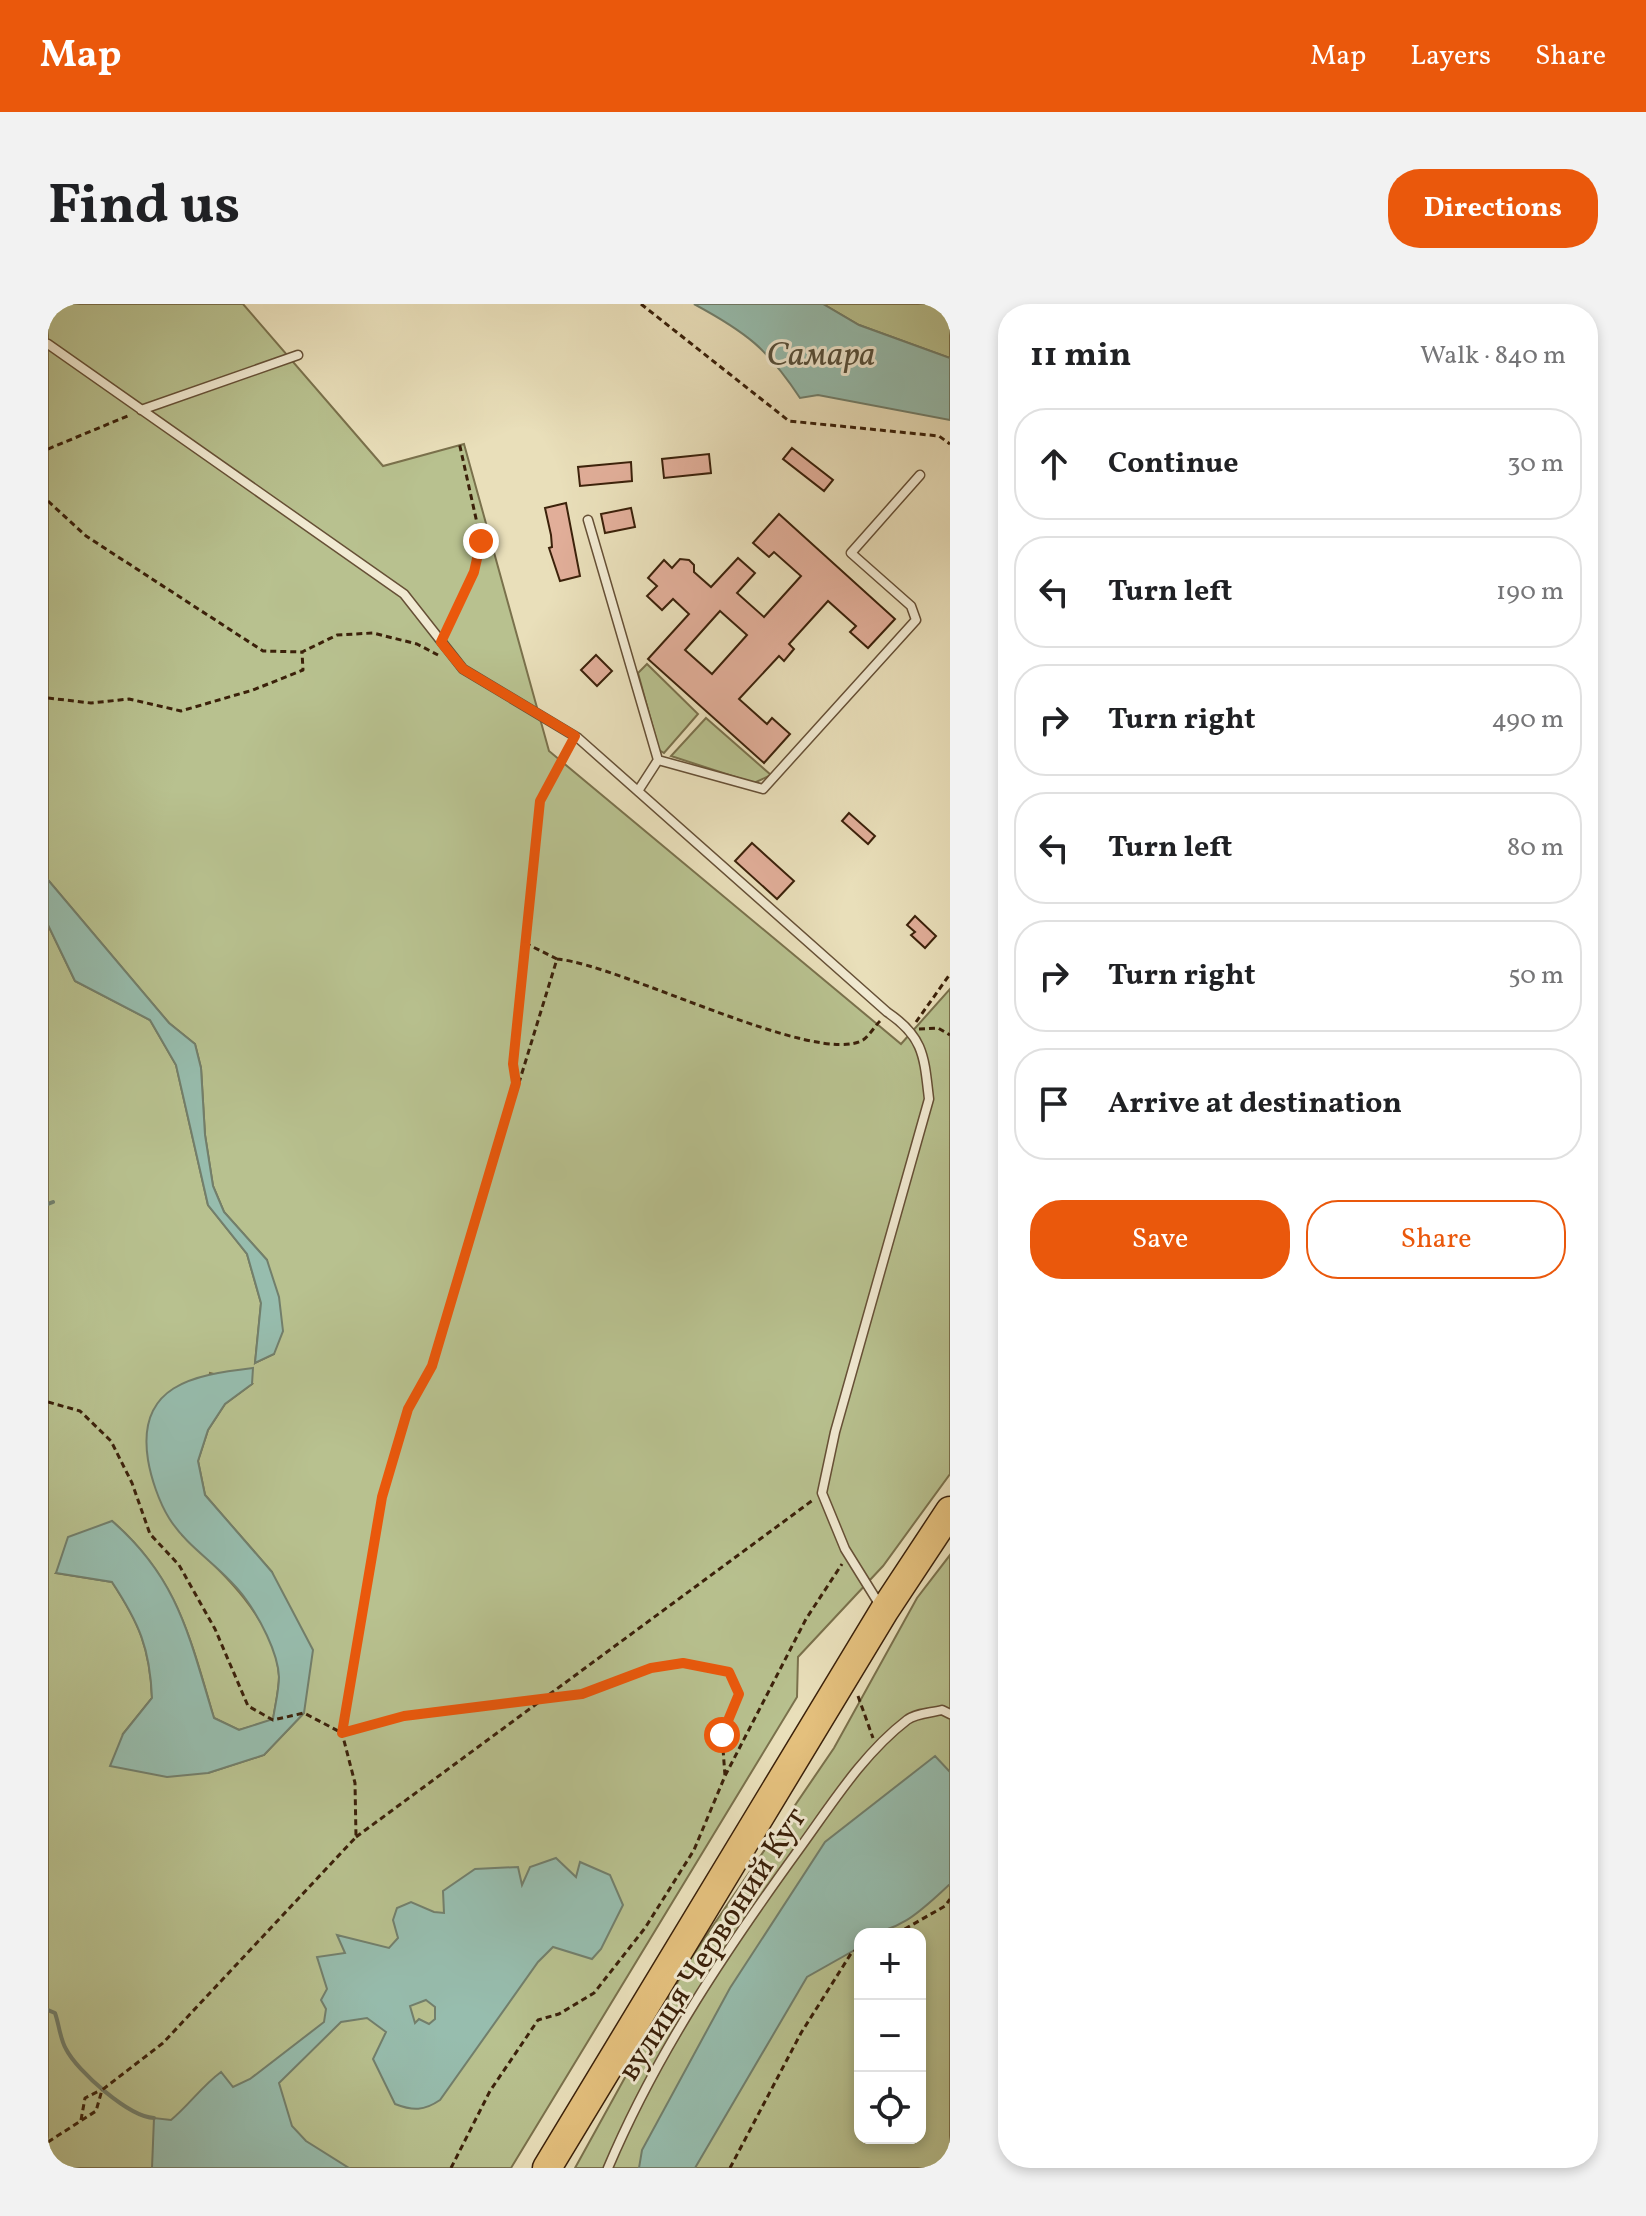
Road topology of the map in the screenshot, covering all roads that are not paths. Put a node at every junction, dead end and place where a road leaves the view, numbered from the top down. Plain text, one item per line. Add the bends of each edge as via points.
1 (48, 344) edge
2 (298, 355) dead end
3 (141, 410) junction
4 (920, 475) dead end
5 (588, 520) dead end
6 (658, 760) junction
7 (638, 791) junction
8 (950, 1511) edge
9 (884, 1611) junction
10 (950, 1714) edge
11 (547, 2168) edge
12 (608, 2168) edge

1 - 3 lane
2 - 3 lane
3 - 7 lane via 404,594 463,669 575,736
4 - 6 lane via 851,553 911,606 916,620 763,789
5 - 6 lane
6 - 7 lane
7 - 9 lane via 911,1029 925,1064 929,1099 822,1493 848,1555
8 - 9 highway
9 - 11 highway
10 - 12 lane, вулиця Червоний Кут via 942,1710 910,1717 877,1749 744,1925 637,2100

